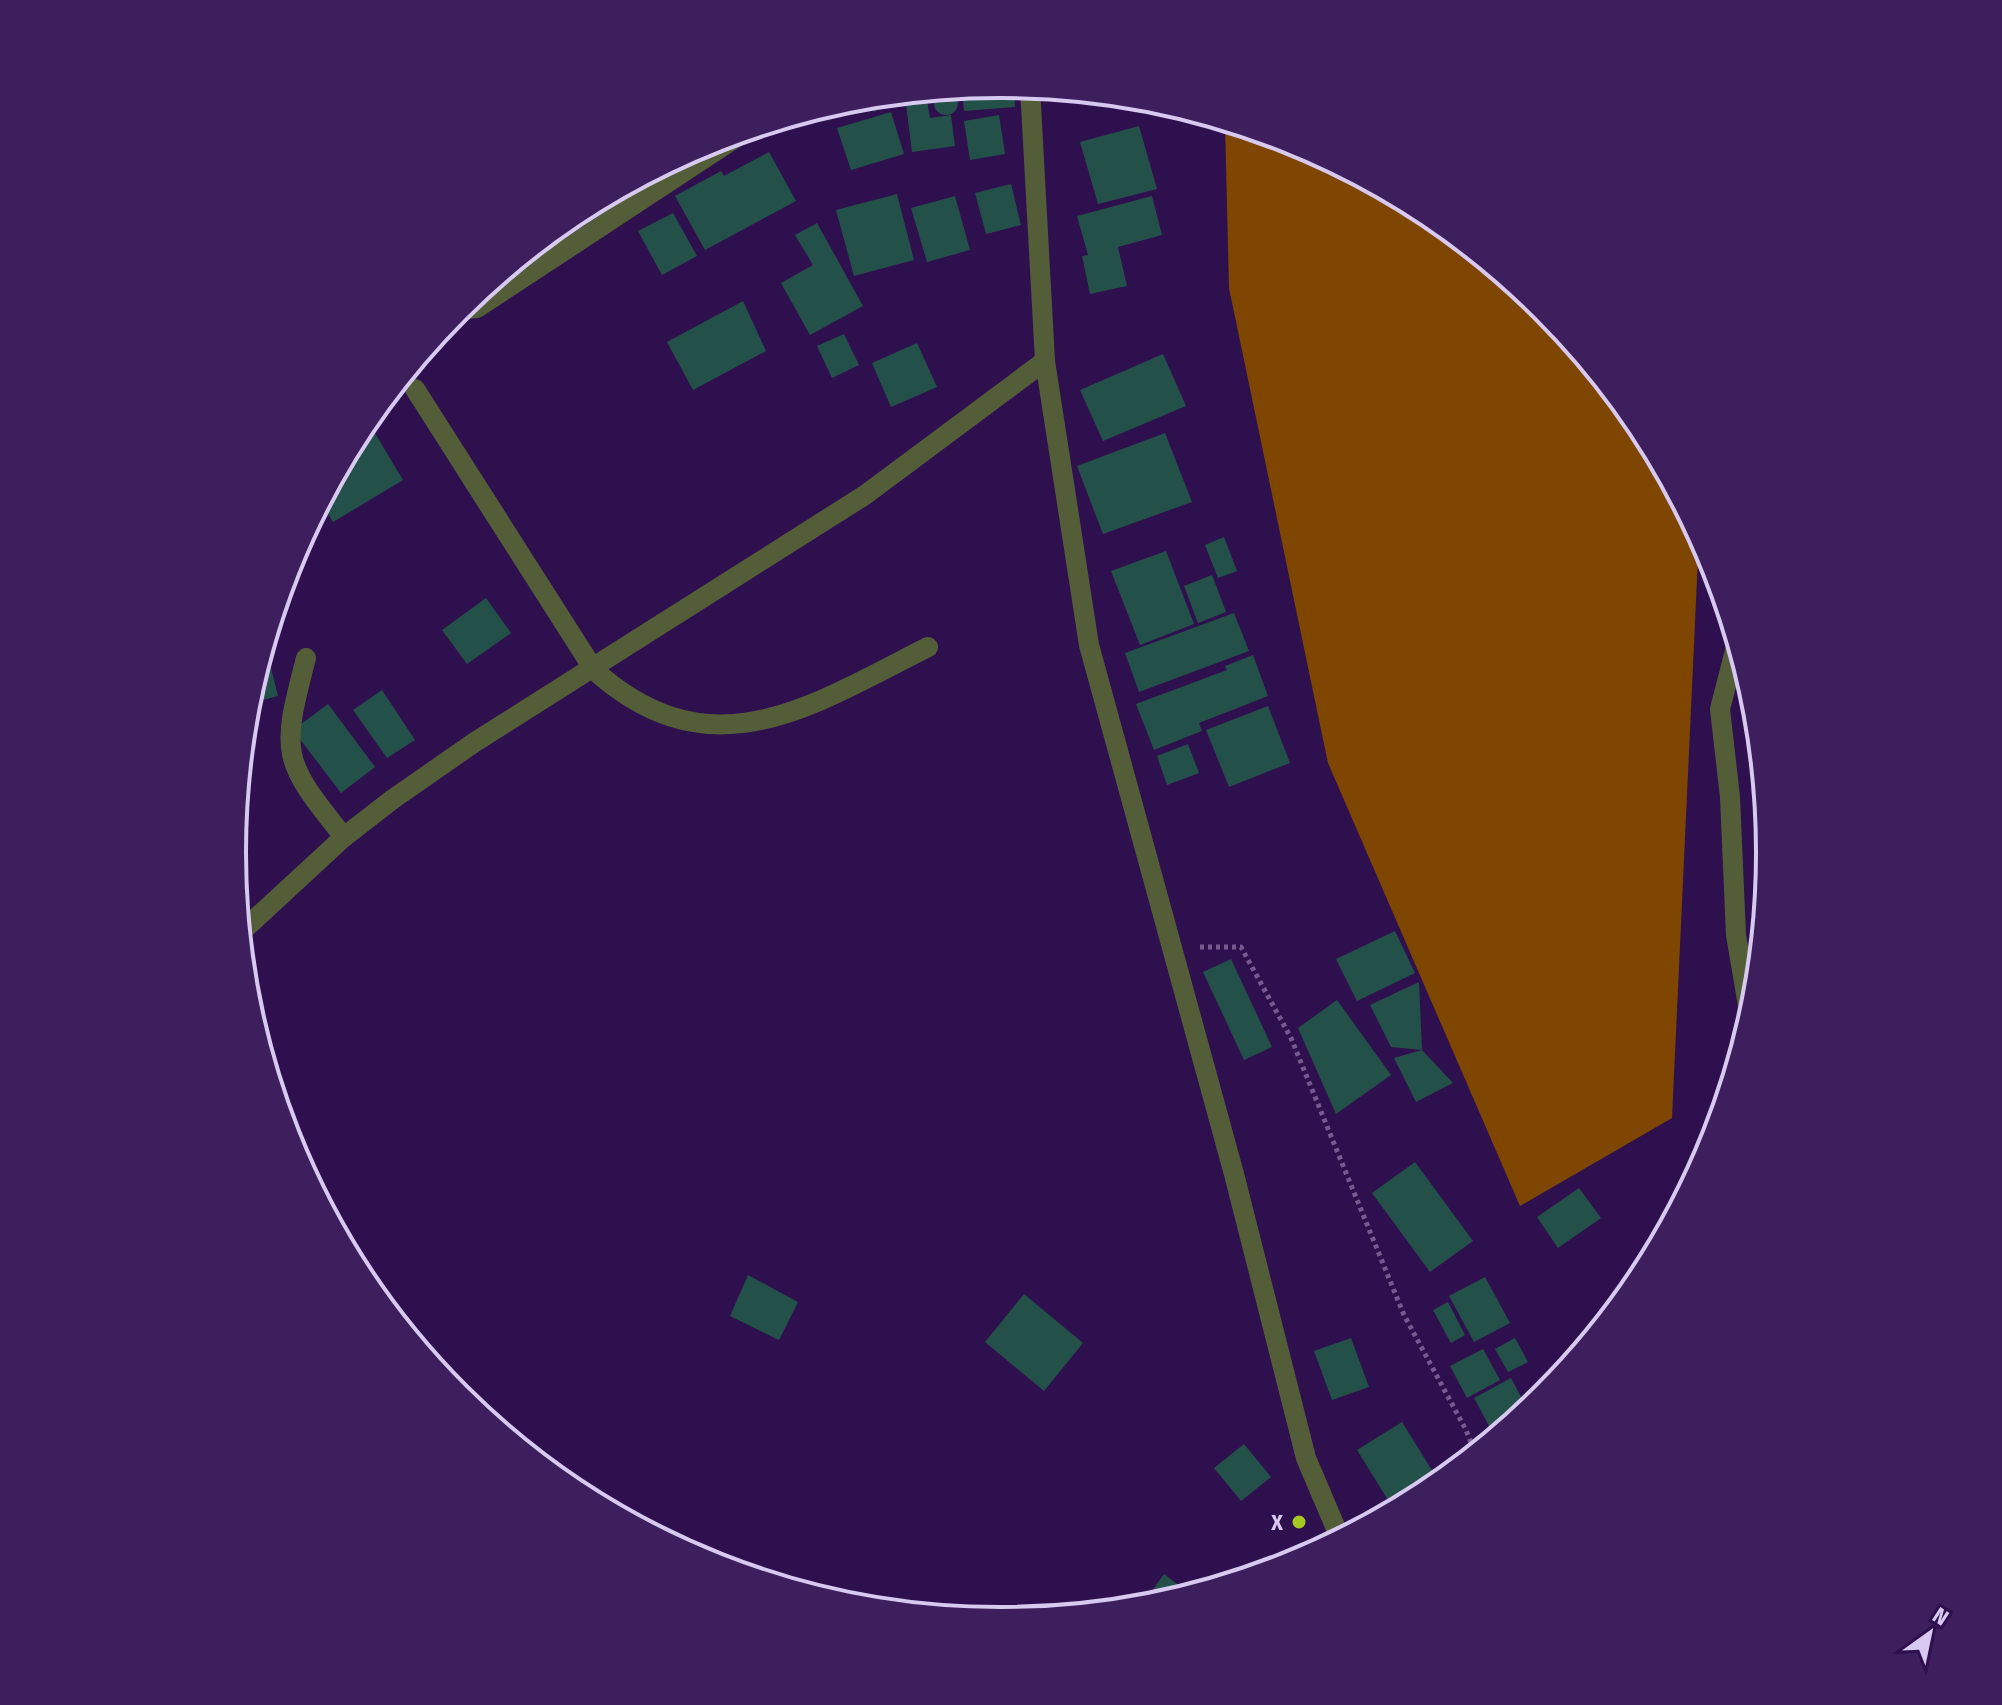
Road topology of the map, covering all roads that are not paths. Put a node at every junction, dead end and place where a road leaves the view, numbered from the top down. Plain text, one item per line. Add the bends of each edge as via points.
1 (1031, 99) edge
2 (703, 159) edge
3 (484, 303) edge
4 (1045, 361) junction
5 (415, 389) dead end
6 (928, 647) dead end
7 (306, 658) dead end
8 (1732, 664) edge
9 (594, 670) junction
10 (344, 837) junction
11 (250, 924) edge
12 (1744, 982) edge
13 (1336, 1528) edge

1 - 4 street
2 - 3 street
4 - 9 street via 865,495
4 - 13 street via 1089,645 1306,1458
5 - 9 street
6 - 9 street via 815,704 763,722 723,726 670,717 625,697
7 - 10 street via 289,746 296,771
8 - 12 street via 1720,709
9 - 10 street via 475,742
10 - 11 street

